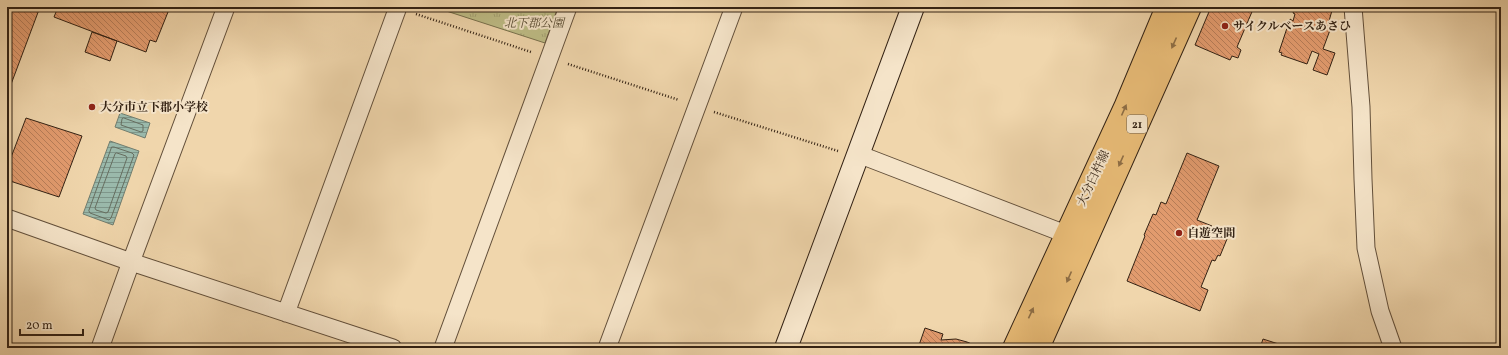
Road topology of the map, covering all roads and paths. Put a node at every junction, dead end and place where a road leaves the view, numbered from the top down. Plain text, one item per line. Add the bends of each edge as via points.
1 (226, 7) edge
2 (568, 7) edge
3 (734, 7) edge
4 (913, 7) edge
5 (1167, 7) edge
6 (1190, 7) edge
7 (1353, 7) edge
8 (405, 10) edge
9 (534, 53) dead end
10 (565, 63) dead end
11 (681, 101) dead end
12 (708, 110) dead end
13 (858, 154) junction
14 (7, 218) edge
15 (1076, 238) junction
16 (131, 262) junction
17 (286, 313) junction
18 (100, 348) edge
19 (393, 348) edge
20 (443, 348) edge
21 (607, 348) edge
22 (786, 348) edge
23 (1014, 348) edge
24 (1038, 348) edge
25 (1393, 348) edge

1 - 16 street
2 - 20 street
3 - 21 street
4 - 13 street
15 -> 5 main road, 大分臼杵線 / 21 via 1126,105
6 -> 15 main road, 大分臼杵線 / 21
7 - 25 street via 1361,107 1366,248 1380,312
8 - 9 path
8 - 17 street
10 - 11 path
12 - 13 path via 841,152
13 - 15 street
13 - 22 street
14 - 16 street
23 -> 15 main road, 大分臼杵線 / 21
15 -> 24 main road, 大分臼杵線 / 21
16 - 17 street
16 - 18 street
17 - 19 street

